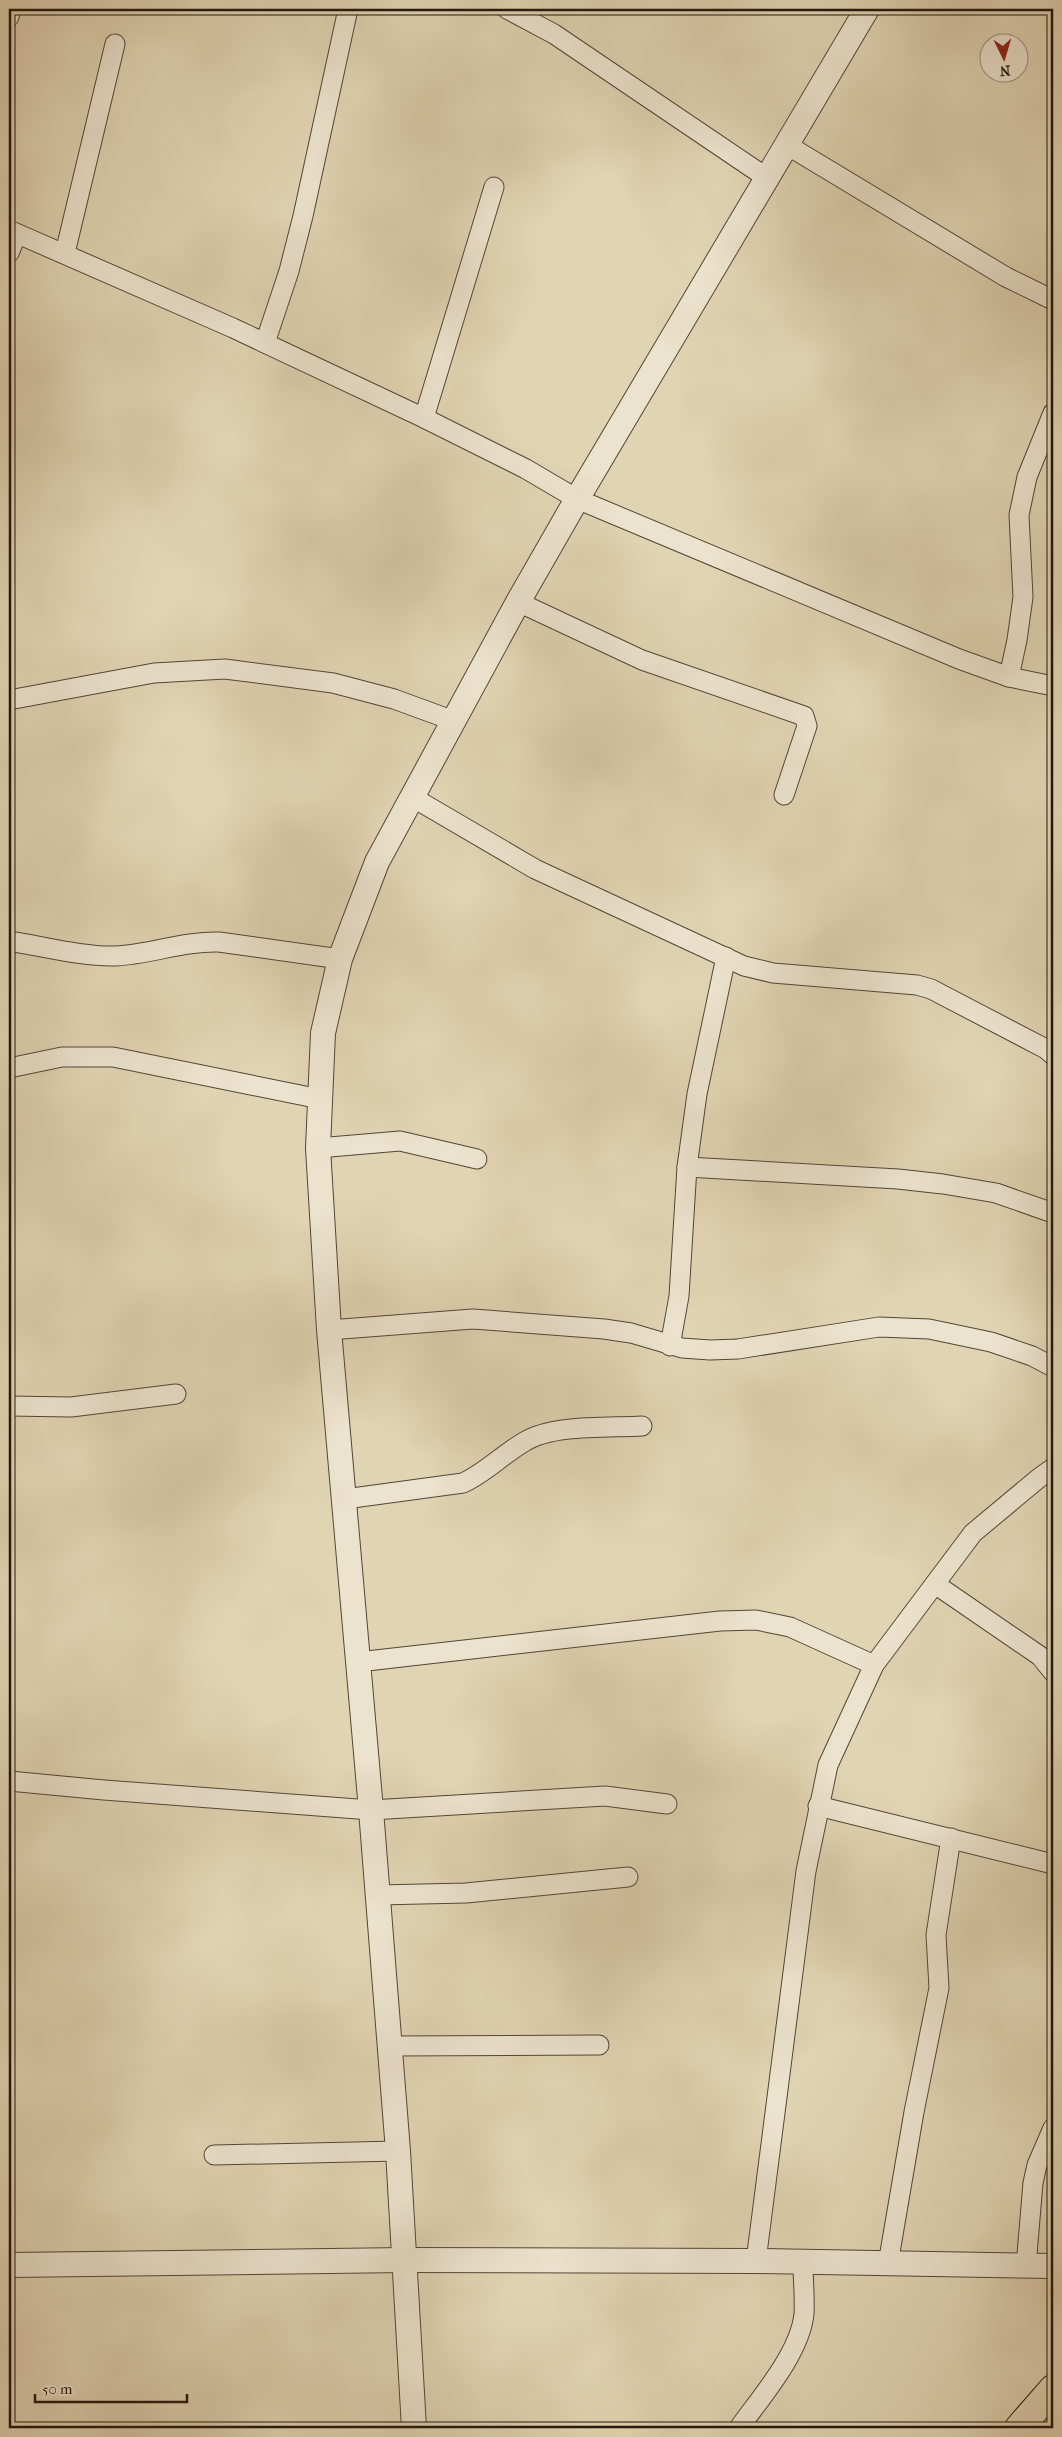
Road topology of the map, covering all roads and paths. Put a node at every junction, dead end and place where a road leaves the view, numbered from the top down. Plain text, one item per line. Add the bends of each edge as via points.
1 (11, 9) edge
2 (348, 9) edge
3 (507, 9) edge
4 (867, 9) edge
5 (9, 17) edge
6 (116, 44) dead end
7 (787, 145) junction
8 (767, 178) junction
9 (494, 187) dead end
10 (13, 232) edge
11 (9, 253) edge
12 (65, 253) junction
13 (1053, 300) edge
14 (265, 343) junction
15 (1053, 413) edge
16 (424, 418) junction
17 (577, 499) junction
18 (518, 602) junction
19 (1009, 677) junction
20 (1053, 686) edge
21 (9, 700) edge
22 (454, 721) junction
23 (784, 795) dead end
24 (412, 797) junction
25 (9, 941) edge
26 (726, 957) junction
27 (340, 959) junction
28 (1053, 1055) edge
29 (9, 1068) edge
30 (320, 1100) junction
31 (318, 1148) junction
32 (476, 1159) dead end
33 (687, 1166) junction
34 (1053, 1213) edge
35 (329, 1330) junction
36 (670, 1346) junction
37 (1053, 1367) edge
38 (176, 1394) dead end
39 (9, 1406) edge
40 (642, 1426) dead end
41 (1053, 1468) edge
42 (345, 1499) junction
43 (935, 1584) junction
44 (358, 1662) junction
45 (874, 1665) junction
46 (1053, 1672) edge
47 (9, 1781) edge
48 (667, 1804) dead end
49 (818, 1806) junction
50 (371, 1810) junction
51 (951, 1838) junction
52 (1053, 1864) edge
53 (628, 1878) dead end
54 (378, 1895) junction
55 (599, 2045) dead end
56 (390, 2046) junction
57 (1053, 2128) edge
58 (398, 2151) junction
59 (214, 2155) dead end
60 (405, 2260) junction
61 (756, 2261) junction
62 (803, 2264) junction
63 (888, 2264) junction
64 (9, 2265) edge
65 (1026, 2266) junction
66 (1053, 2266) edge
67 (1053, 2389) edge
68 (414, 2428) edge
69 (739, 2428) edge
70 (1019, 2428) edge

1 - 5 street
2 - 14 street via 303,216
3 - 8 street via 554,34
4 - 7 street
6 - 12 street
7 - 8 street
7 - 13 street via 1006,277
8 - 17 street
9 - 16 street
10 - 11 street
10 - 12 street
12 - 14 street
14 - 16 street
15 - 19 street via 1027,477 1019,515 1023,597
16 - 17 street via 526,469
17 - 18 street
17 - 19 street
18 - 22 street
18 - 23 street via 642,660 804,716 807,726
19 - 20 street
21 - 22 street via 154,673 224,668 333,683 394,699
22 - 24 street
24 - 26 street via 535,869
24 - 27 street via 377,862
25 - 27 street via 100,956 219,942
26 - 28 street via 744,966 773,973 917,985 931,989
26 - 33 street via 697,1094
27 - 30 street via 323,1033
29 - 30 street via 62,1057 113,1057
30 - 31 street
31 - 32 street via 400,1141
31 - 35 street
33 - 34 street via 943,1184 996,1193
33 - 36 street via 680,1287
35 - 36 street via 473,1319 604,1329 631,1333
35 - 42 street
36 - 37 street via 738,1349 879,1327 929,1329 991,1342
38 - 39 street via 71,1407
40 - 42 street via 541,1435 525,1441 476,1478 463,1483
41 - 43 street via 973,1534
42 - 44 street
43 - 45 street
43 - 46 street via 1040,1656
44 - 45 street via 710,1622 756,1620 790,1627
44 - 50 street
45 - 49 street via 828,1765
47 - 50 street
48 - 50 street via 605,1796
49 - 51 street
49 - 61 street via 806,1871
50 - 54 street
51 - 52 street
51 - 63 street via 936,1935 939,1988
53 - 54 street via 466,1893
54 - 56 street
55 - 56 street
56 - 58 street
57 - 65 street via 1033,2184
58 - 59 street
58 - 60 street
60 - 61 street
60 - 64 street
60 - 68 street
61 - 62 street
62 - 63 street
62 - 69 street via 804,2314 798,2337
63 - 65 street
65 - 66 street
67 - 70 highway

